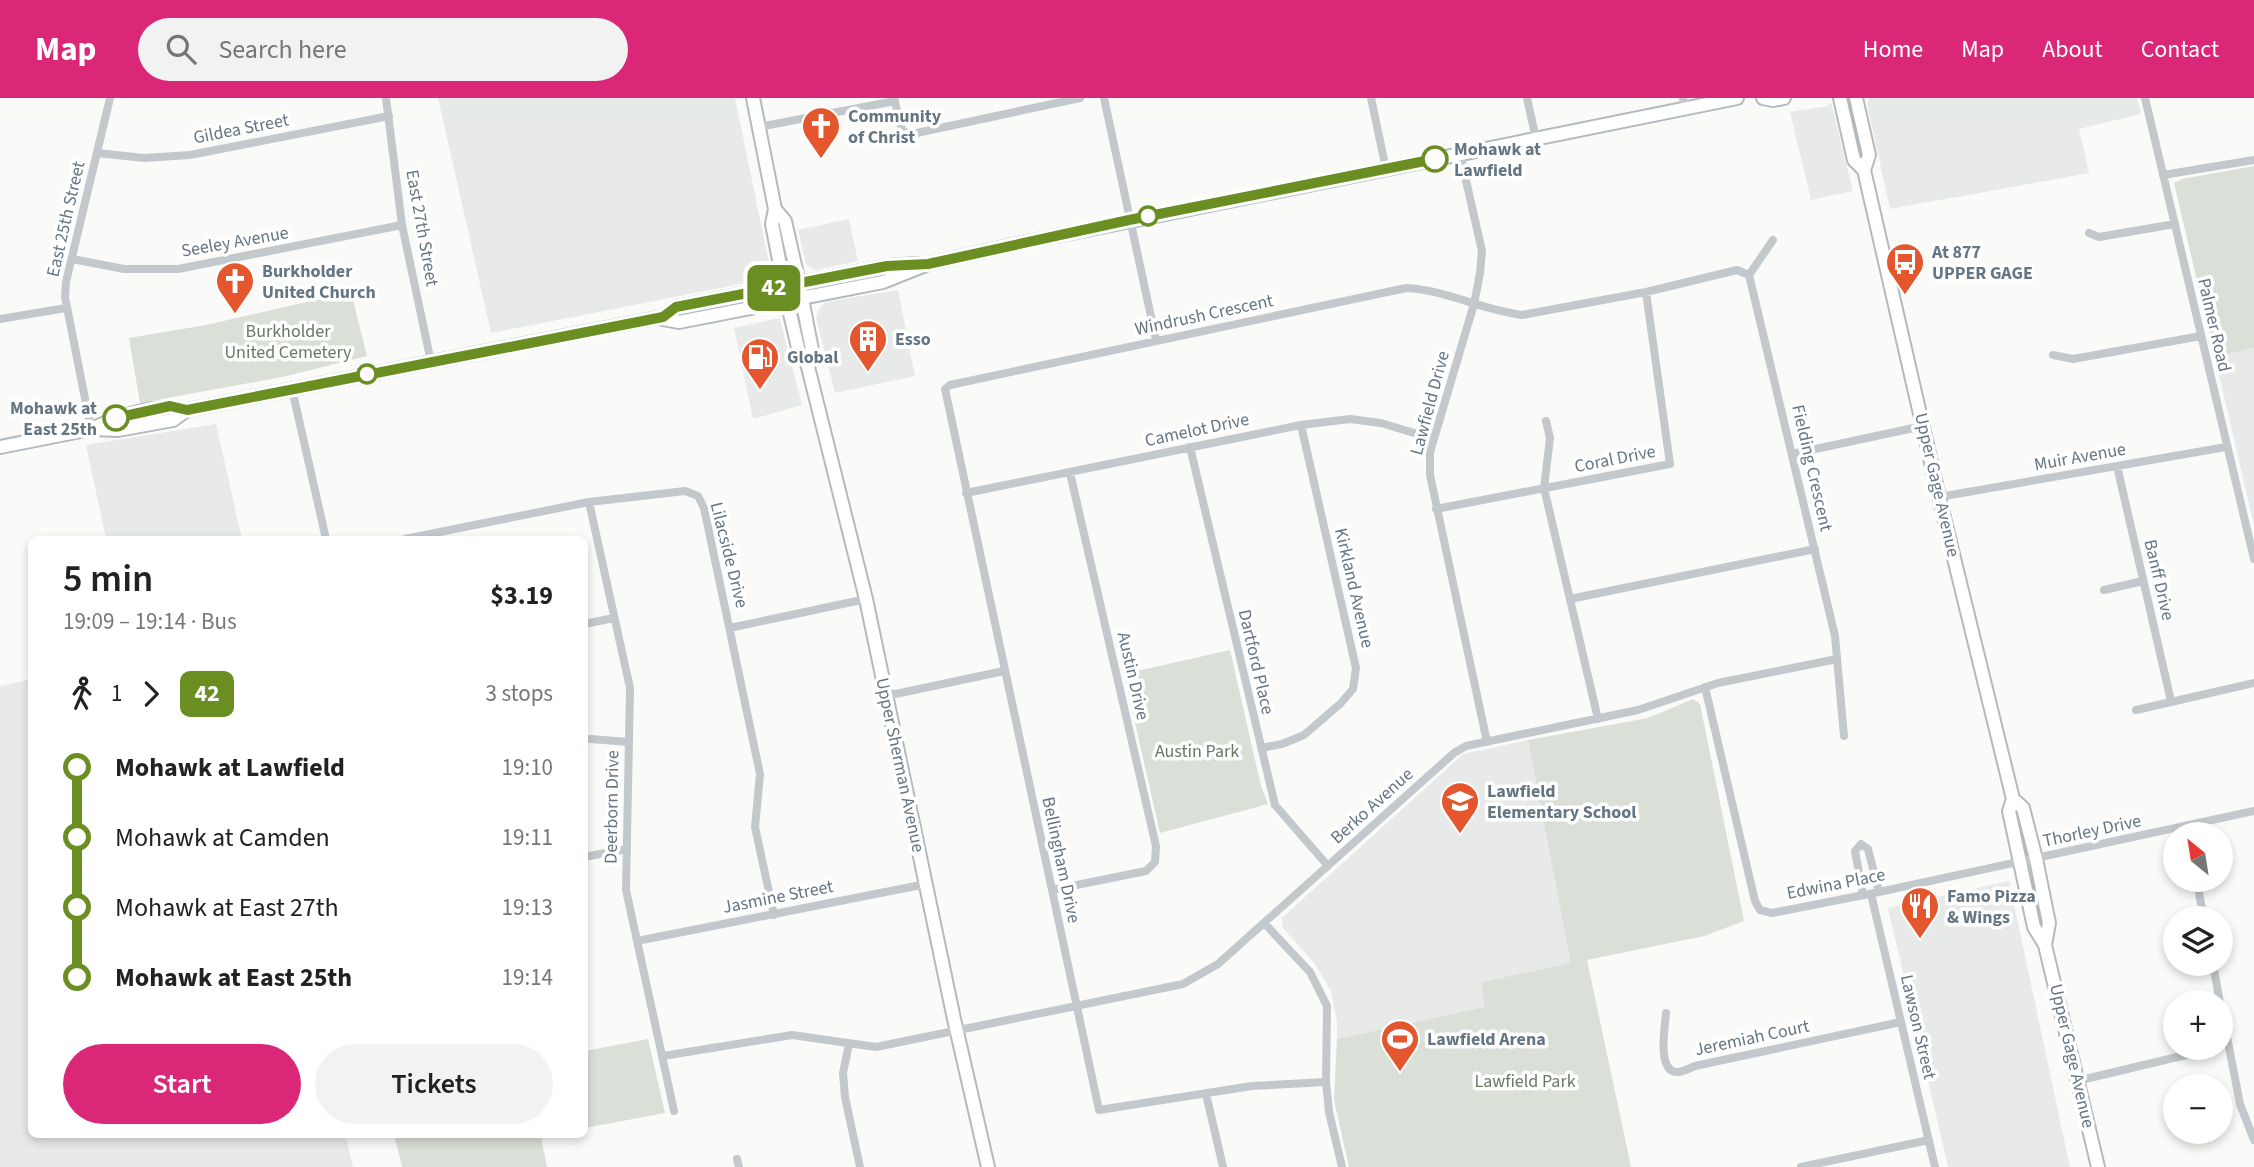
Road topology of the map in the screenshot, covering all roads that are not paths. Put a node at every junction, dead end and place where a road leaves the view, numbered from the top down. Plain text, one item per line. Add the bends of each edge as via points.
1 (110, 98) edge
2 (386, 98) edge
3 (753, 98) edge
4 (1080, 98) edge
5 (1104, 98) edge
6 (1371, 98) edge
7 (1527, 98) edge
8 (1737, 98) edge
9 (1763, 98) edge
10 (1784, 98) edge
11 (1840, 98) edge
12 (1856, 98) edge
13 (2145, 98) edge
14 (894, 100) edge
15 (1684, 103) edge
16 (389, 116) junction
17 (759, 127) junction
18 (1536, 139) junction
19 (97, 153) junction
20 (1460, 154) junction
21 (2254, 160) edge
22 (1386, 169) junction
23 (1864, 170) junction
24 (2163, 175) junction
25 (775, 209) junction
26 (1129, 220) junction
27 (2175, 224) junction
28 (402, 225) junction
29 (2089, 233) dead end
30 (1773, 240) dead end
31 (72, 259) junction
32 (928, 264) junction
33 (1749, 275) junction
34 (799, 283) junction
35 (784, 285) junction
36 (1646, 292) junction
37 (802, 298) junction
38 (787, 301) junction
39 (1474, 304) junction
40 (66, 308) junction
41 (663, 317) junction
42 (0, 319) edge
43 (2201, 336) junction
44 (1156, 340) junction
45 (2053, 355) dead end
46 (431, 362) junction
47 (807, 363) junction
48 (292, 389) junction
49 (944, 393) joint
50 (1546, 421) dead end
51 (1301, 425) junction
52 (1923, 426) junction
53 (91, 429) junction
54 (1434, 439) junction
55 (0, 447) edge
56 (1190, 447) junction
57 (2226, 447) junction
58 (1792, 454) junction
59 (2117, 466) junction
60 (1070, 473) junction
61 (1545, 488) junction
62 (966, 494) junction
63 (1940, 497) junction
64 (589, 502) junction
65 (1436, 509) junction
66 (325, 536) edge
67 (420, 536) edge
68 (1815, 549) junction
69 (2254, 559) edge
70 (2143, 581) junction
71 (2104, 590) dead end
72 (866, 599) junction
73 (1570, 599) junction
74 (614, 618) junction
75 (588, 623) edge
76 (730, 628) junction
77 (1837, 659) junction
78 (1004, 671) junction
79 (2254, 683) edge
80 (1705, 687) junction
81 (886, 696) junction
82 (2172, 701) junction
83 (2136, 710) dead end
84 (1598, 719) junction
85 (1844, 736) dead end
86 (591, 738) dead end
87 (628, 742) junction
88 (1487, 742) junction
89 (1261, 748) junction
90 (2013, 799) junction
91 (2254, 811) edge
92 (627, 849) junction
93 (588, 856) edge
94 (2036, 859) junction
95 (2019, 862) junction
96 (1328, 866) junction
97 (926, 884) junction
98 (1052, 890) junction
99 (2199, 893) dead end
100 (1871, 894) junction
101 (2202, 906) edge
102 (774, 915) junction
103 (1265, 924) junction
104 (637, 941) junction
105 (2045, 945) junction
106 (1077, 1007) junction
107 (1665, 1013) dead end
108 (1901, 1022) junction
109 (956, 1030) junction
110 (849, 1044) junction
111 (663, 1056) junction
112 (2165, 1060) edge
113 (2229, 1060) edge
114 (2077, 1081) junction
115 (1326, 1082) junction
116 (1206, 1094) junction
117 (674, 1111) dead end
118 (1928, 1140) junction
119 (2254, 1140) edge
120 (860, 1167) edge
121 (988, 1167) edge
122 (1223, 1167) edge
123 (1342, 1167) edge
124 (1801, 1167) edge
125 (1935, 1167) edge
126 (2098, 1167) edge

1 - 19 street, East 25th Street
2 - 16 street, East 27th Street
3 - 17 main road, Upper Sherman Avenue
4 - 14 street via 912,134 902,130
5 - 26 street
6 - 22 street
7 - 18 street
8 - 15 main road
9 - 10 main road
11 - 23 main road, Upper Gage Avenue via 1854,160
12 - 23 main road, Upper Gage Avenue via 1869,155
13 - 24 street, Palmer Road
14 - 17 street
15 - 18 main road
16 - 19 street, Gildea Street via 175,157
16 - 28 street, East 27th Street
17 - 25 main road, Upper Sherman Avenue
18 - 20 main road
19 - 31 street, East 25th Street
20 - 22 main road
20 - 39 street, Lawfield Drive via 1482,251
21 - 24 street
22 - 26 main road
23 - 52 main road, Upper Gage Avenue
24 - 27 street, Palmer Road
25 - 34 main road, Upper Sherman Avenue via 785,221
25 - 35 main road, Upper Sherman Avenue via 772,224
26 - 32 main road
26 - 44 street
27 - 29 street via 2099,237
27 - 43 street, Palmer Road
28 - 31 street, Seeley Avenue via 178,269 124,269
28 - 46 street, East 27th Street
30 - 33 street
31 - 40 street, East 25th Street
32 - 34 main road via 887,266
32 - 37 main road via 883,282
33 - 36 street via 1737,270
33 - 58 street, Fielding Crescent
34 - 35 main road
34 - 37 main road, Upper Sherman Avenue
35 - 38 main road, Upper Sherman Avenue
35 - 41 main road via 676,307
36 - 39 street via 1522,315
36 - 61 street, Coral Drive via 1670,464
37 - 38 main road
37 - 47 main road, Upper Sherman Avenue via 812,350
38 - 41 main road via 679,322
38 - 47 main road, Upper Sherman Avenue via 799,352
39 - 44 street, Windrush Crescent via 1406,288
39 - 54 street, Lawfield Drive
40 - 42 street
40 - 53 street, East 25th Street
41 - 46 main road
43 - 45 street via 2073,359
43 - 57 street, Palmer Road
44 - 49 street, Windrush Crescent via 950,385
46 - 48 main road
47 - 72 main road, Upper Sherman Avenue
48 - 53 main road via 187,410 170,406 116,418
48 - 66 street
49 - 62 street, Bellingham Drive
50 - 61 street
51 - 54 street, Camelot Drive via 1350,419
51 - 56 street, Camelot Drive
51 - 89 street, Kirkland Avenue via 1356,668 1353,688 1304,736
52 - 58 street
52 - 63 main road, Upper Gage Avenue
53 - 55 main road
54 - 65 street, Lawfield Drive via 1430,475
56 - 60 street, Camelot Drive
56 - 89 street, Dartford Place
57 - 59 street, Muir Avenue
57 - 69 street, Palmer Road
58 - 68 street, Fielding Crescent
59 - 63 street, Muir Avenue
59 - 70 street, Banff Drive
60 - 62 street, Camelot Drive
60 - 98 street, Austin Drive via 1156,854 1146,872
61 - 65 street, Coral Drive
61 - 73 street
62 - 78 street, Bellingham Drive
63 - 90 main road, Upper Gage Avenue
64 - 67 street, Lilacside Drive
64 - 74 street, Deerborn Drive
64 - 76 street, Lilacside Drive via 685,491 698,496
65 - 88 street, Lawfield Drive
68 - 73 street, Fielding Crescent
68 - 77 street
70 - 71 street
70 - 82 street, Banff Drive
72 - 76 street
72 - 81 main road, Upper Sherman Avenue
73 - 84 street
74 - 75 street
74 - 87 street, Deerborn Drive via 630,688
76 - 102 street, Lilacside Drive via 760,774 755,827
77 - 80 street, Berko Avenue
77 - 85 street
78 - 81 street
78 - 98 street, Bellingham Drive
79 - 82 street
80 - 84 street, Berko Avenue via 1645,709
80 - 100 street, Edwina Place via 1760,910 1772,913
81 - 97 main road, Upper Sherman Avenue
82 - 83 street
84 - 88 street, Berko Avenue
86 - 87 street
87 - 92 street, Deerborn Drive
88 - 96 street, Berko Avenue via 1454,752
89 - 96 street, Dartford Place via 1275,805
90 - 94 main road, Upper Gage Avenue via 2024,807
90 - 95 main road, Upper Gage Avenue via 2009,811
91 - 94 street, Thorley Drive
92 - 93 street
92 - 104 street, Deerborn Drive via 626,890
94 - 95 street, Thorley Drive
94 - 105 main road, Upper Gage Avenue via 2049,923
95 - 100 street, Edwina Place
95 - 105 main road, Upper Gage Avenue via 2034,927
96 - 103 street, Berko Avenue
97 - 102 street, Jasmine Street
97 - 109 main road, Upper Sherman Avenue
98 - 106 street, Bellingham Drive
99 - 101 street
100 - 100 street via 1868,849 1861,844 1855,851
100 - 108 street, Lawson Street
102 - 104 street, Jasmine Street
103 - 106 street, Berko Avenue via 1217,964 1183,984
103 - 115 street via 1310,972 1327,1006
104 - 111 street, Deerborn Drive
105 - 114 main road, Upper Gage Avenue
106 - 109 street, Berko Avenue
106 - 116 street, Bellingham Drive via 1099,1110
107 - 108 street, Jeremiah Court via 1664,1062 1677,1072
108 - 118 street, Lawson Street
109 - 110 street, Berko Avenue via 876,1046
109 - 121 main road, Upper Sherman Avenue
110 - 111 street, Berko Avenue via 774,1036
110 - 120 street via 843,1073 845,1097
111 - 117 street, Deerborn Drive
112 - 114 street
113 - 119 street
114 - 126 main road, Upper Gage Avenue
115 - 116 street, Bellingham Drive
115 - 123 street
116 - 122 street
118 - 124 street
118 - 125 street, Lawson Street

